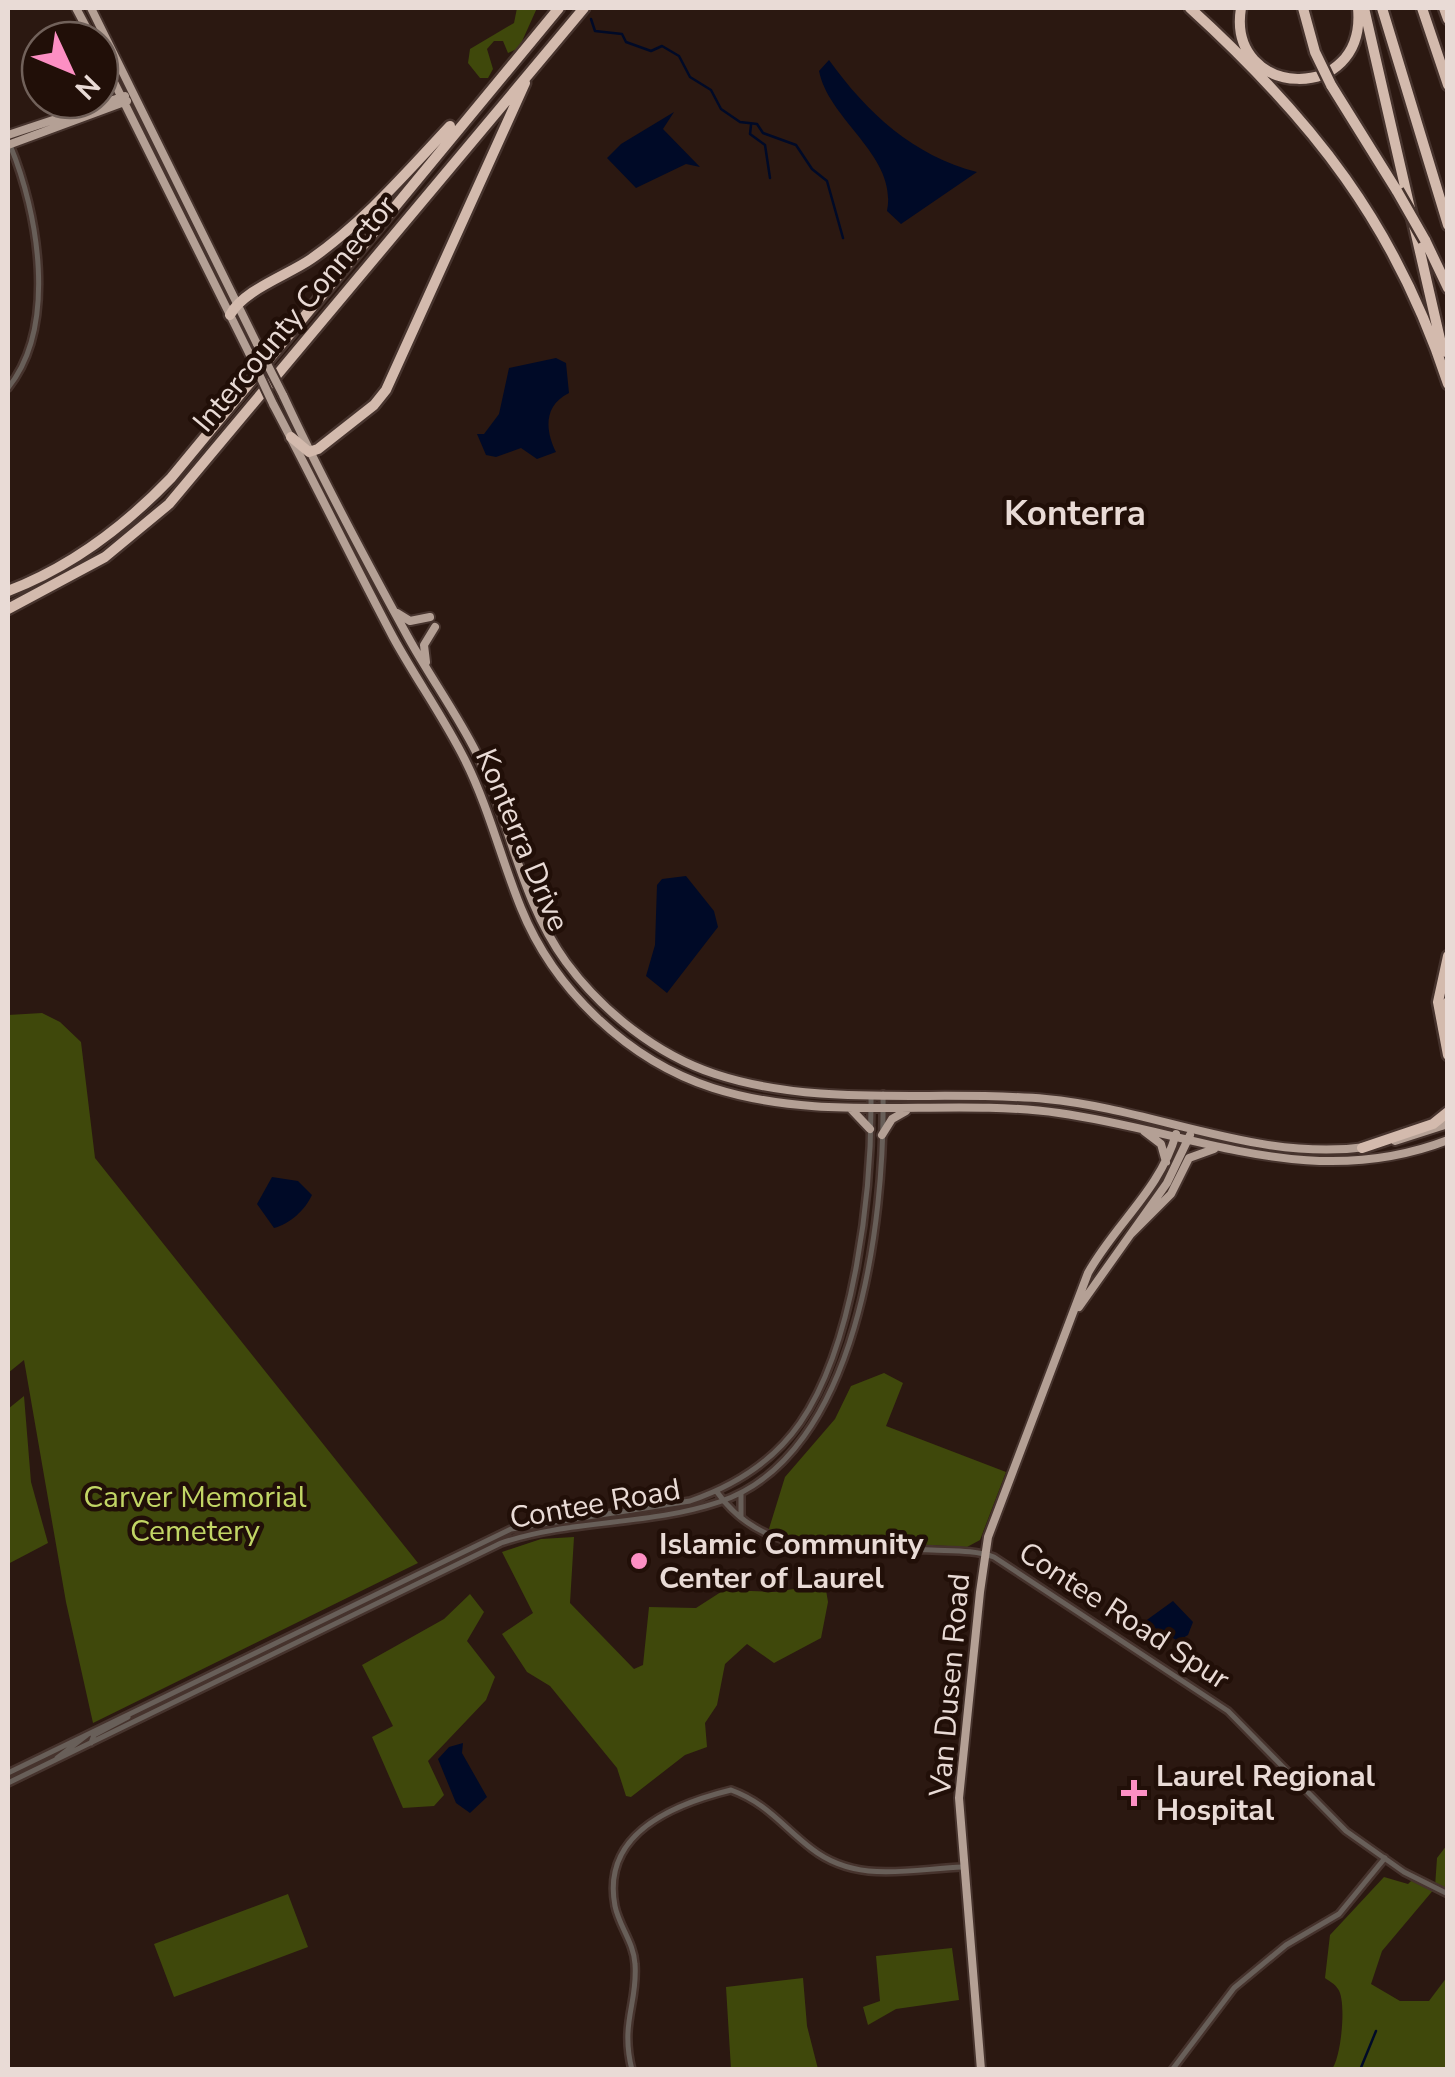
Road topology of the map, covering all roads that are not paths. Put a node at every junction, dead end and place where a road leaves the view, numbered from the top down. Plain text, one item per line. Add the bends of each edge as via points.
1 (91, 8) edge
2 (559, 8) edge
3 (584, 8) edge
4 (1190, 8) edge
5 (1241, 8) edge
6 (1303, 8) edge
7 (1361, 8) edge
8 (1382, 8) edge
9 (1422, 8) edge
10 (1444, 8) edge
11 (1448, 18) edge
12 (512, 60) junction
13 (537, 60) junction
14 (1448, 85) edge
15 (120, 94) edge
16 (135, 96) junction
17 (123, 100) junction
18 (120, 101) edge
19 (61, 120) edge
20 (8, 141) edge
21 (1448, 225) edge
22 (1448, 288) edge
23 (238, 304) junction
24 (230, 315) junction
25 (1448, 368) edge
26 (1448, 384) edge
27 (8, 388) edge
28 (290, 437) junction
29 (309, 452) junction
30 (8, 591) edge
31 (391, 606) junction
32 (8, 609) edge
33 (430, 617) dead end
34 (435, 627) dead end
35 (426, 666) junction
36 (1448, 956) edge
37 (1448, 1002) edge
38 (1448, 1017) edge
39 (1448, 1055) edge
40 (871, 1094) junction
41 (882, 1094) junction
42 (846, 1107) junction
43 (871, 1108) junction
44 (883, 1108) junction
45 (911, 1108) junction
46 (1448, 1112) edge
47 (1448, 1124) edge
48 (1179, 1125) junction
49 (1139, 1127) junction
50 (1192, 1128) junction
51 (870, 1129) junction
52 (882, 1135) junction
53 (1176, 1136) junction
54 (1188, 1140) junction
55 (1448, 1140) edge
56 (1225, 1148) junction
57 (1362, 1148) junction
58 (1163, 1172) junction
59 (1127, 1238) junction
60 (1071, 1319) junction
61 (718, 1492) junction
62 (742, 1492) junction
63 (724, 1501) junction
64 (743, 1521) junction
65 (985, 1554) junction
66 (133, 1711) junction
67 (88, 1733) junction
68 (91, 1744) junction
69 (56, 1761) junction
70 (8, 1773) edge
71 (8, 1783) edge
72 (1385, 1858) junction
73 (962, 1867) junction
74 (1448, 1894) edge
75 (632, 2070) edge
76 (981, 2070) edge
77 (1172, 2070) edge

1 - 16 main road, Konterra Drive
2 - 12 highway, Intercounty Connector
3 - 13 highway, Intercounty Connector
4 - 26 highway via 1286,101 1346,175 1402,268
5 - 7 highway via 1242,39 1256,62 1276,76 1303,80 1345,58 1358,34
6 - 22 highway, bridge via 1331,84
7 - 25 highway
8 - 21 highway
9 - 14 highway
10 - 11 highway
12 - 23 highway via 362,219
12 - 30 highway, Intercounty Connector via 171,478 109,536
13 - 29 highway via 386,390 352,424
13 - 32 highway, Intercounty Connector via 168,504 105,557
15 - 17 main road, Konterra Drive
16 - 17 main road
16 - 23 main road, Konterra Drive
17 - 18 main road
17 - 20 main road
17 - 24 main road, Konterra Drive
19 - 20 main road
20 - 27 street via 40,264 29,344
23 - 24 highway
23 - 29 main road, Konterra Drive, bridge
24 - 28 main road, Konterra Drive, bridge
28 - 29 highway
28 - 42 main road, Konterra Drive via 464,757 523,914 573,992 631,1045 709,1086 773,1102
29 - 31 main road, Konterra Drive
31 - 33 main road via 410,620
31 - 35 main road, Konterra Drive
34 - 35 main road via 424,645
35 - 40 main road, Konterra Drive via 490,783 532,908 596,998 641,1035 713,1074 807,1093
36 - 39 highway via 1438,1002
37 - 38 highway
40 - 41 main road, Konterra Drive
40 - 43 street, Contee Road
41 - 44 street, Contee Road
41 - 48 main road, Konterra Drive via 1058,1100
42 - 43 main road, Konterra Drive
42 - 51 main road
43 - 44 main road, Konterra Drive
43 - 51 street, Contee Road
44 - 45 main road, Konterra Drive
44 - 52 street, Contee Road
45 - 49 main road, Konterra Drive via 1051,1112
45 - 52 main road
46 - 57 highway via 1434,1124
47 - 57 main road, Konterra Drive
48 - 50 main road, Konterra Drive
48 - 53 main road, Van Dusen Road
49 - 53 main road, Konterra Drive
49 - 58 main road via 1161,1144
50 - 54 main road, Van Dusen Road
50 - 57 main road, Konterra Drive via 1286,1148
51 - 61 street, Contee Road via 860,1236 826,1373 782,1445
52 - 62 street, Contee Road via 871,1248 836,1379 798,1446
53 - 54 main road, Konterra Drive
53 - 58 main road, Van Dusen Road
54 - 56 main road, Konterra Drive
54 - 59 main road, Van Dusen Road
55 - 56 main road, Konterra Drive via 1397,1156 1333,1164
56 - 59 main road via 1193,1154 1163,1205
58 - 60 main road, Van Dusen Road via 1098,1255
59 - 60 main road, Van Dusen Road
60 - 65 main road, Van Dusen Road
61 - 63 street, Contee Road Spur
61 - 66 street, Contee Road via 515,1528
62 - 63 street, Contee Road
62 - 64 street
63 - 64 street, Contee Road Spur
63 - 68 street, Contee Road via 502,1543
64 - 65 street, Contee Road Spur via 802,1546
65 - 72 street, Contee Road Spur via 1228,1711 1331,1818
65 - 73 main road, Van Dusen Road via 963,1740
66 - 67 street, Contee Road
66 - 68 street via 94,1734
67 - 69 street
67 - 70 street, Contee Road
68 - 69 street, Contee Road
69 - 71 street, Contee Road
72 - 74 street, Contee Road Spur
72 - 77 street via 1339,1914 1286,1945 1234,1988
73 - 75 street via 849,1869 815,1852 763,1804 731,1790 653,1818 619,1863 614,1902 636,1964 625,2028
73 - 76 main road, Van Dusen Road

